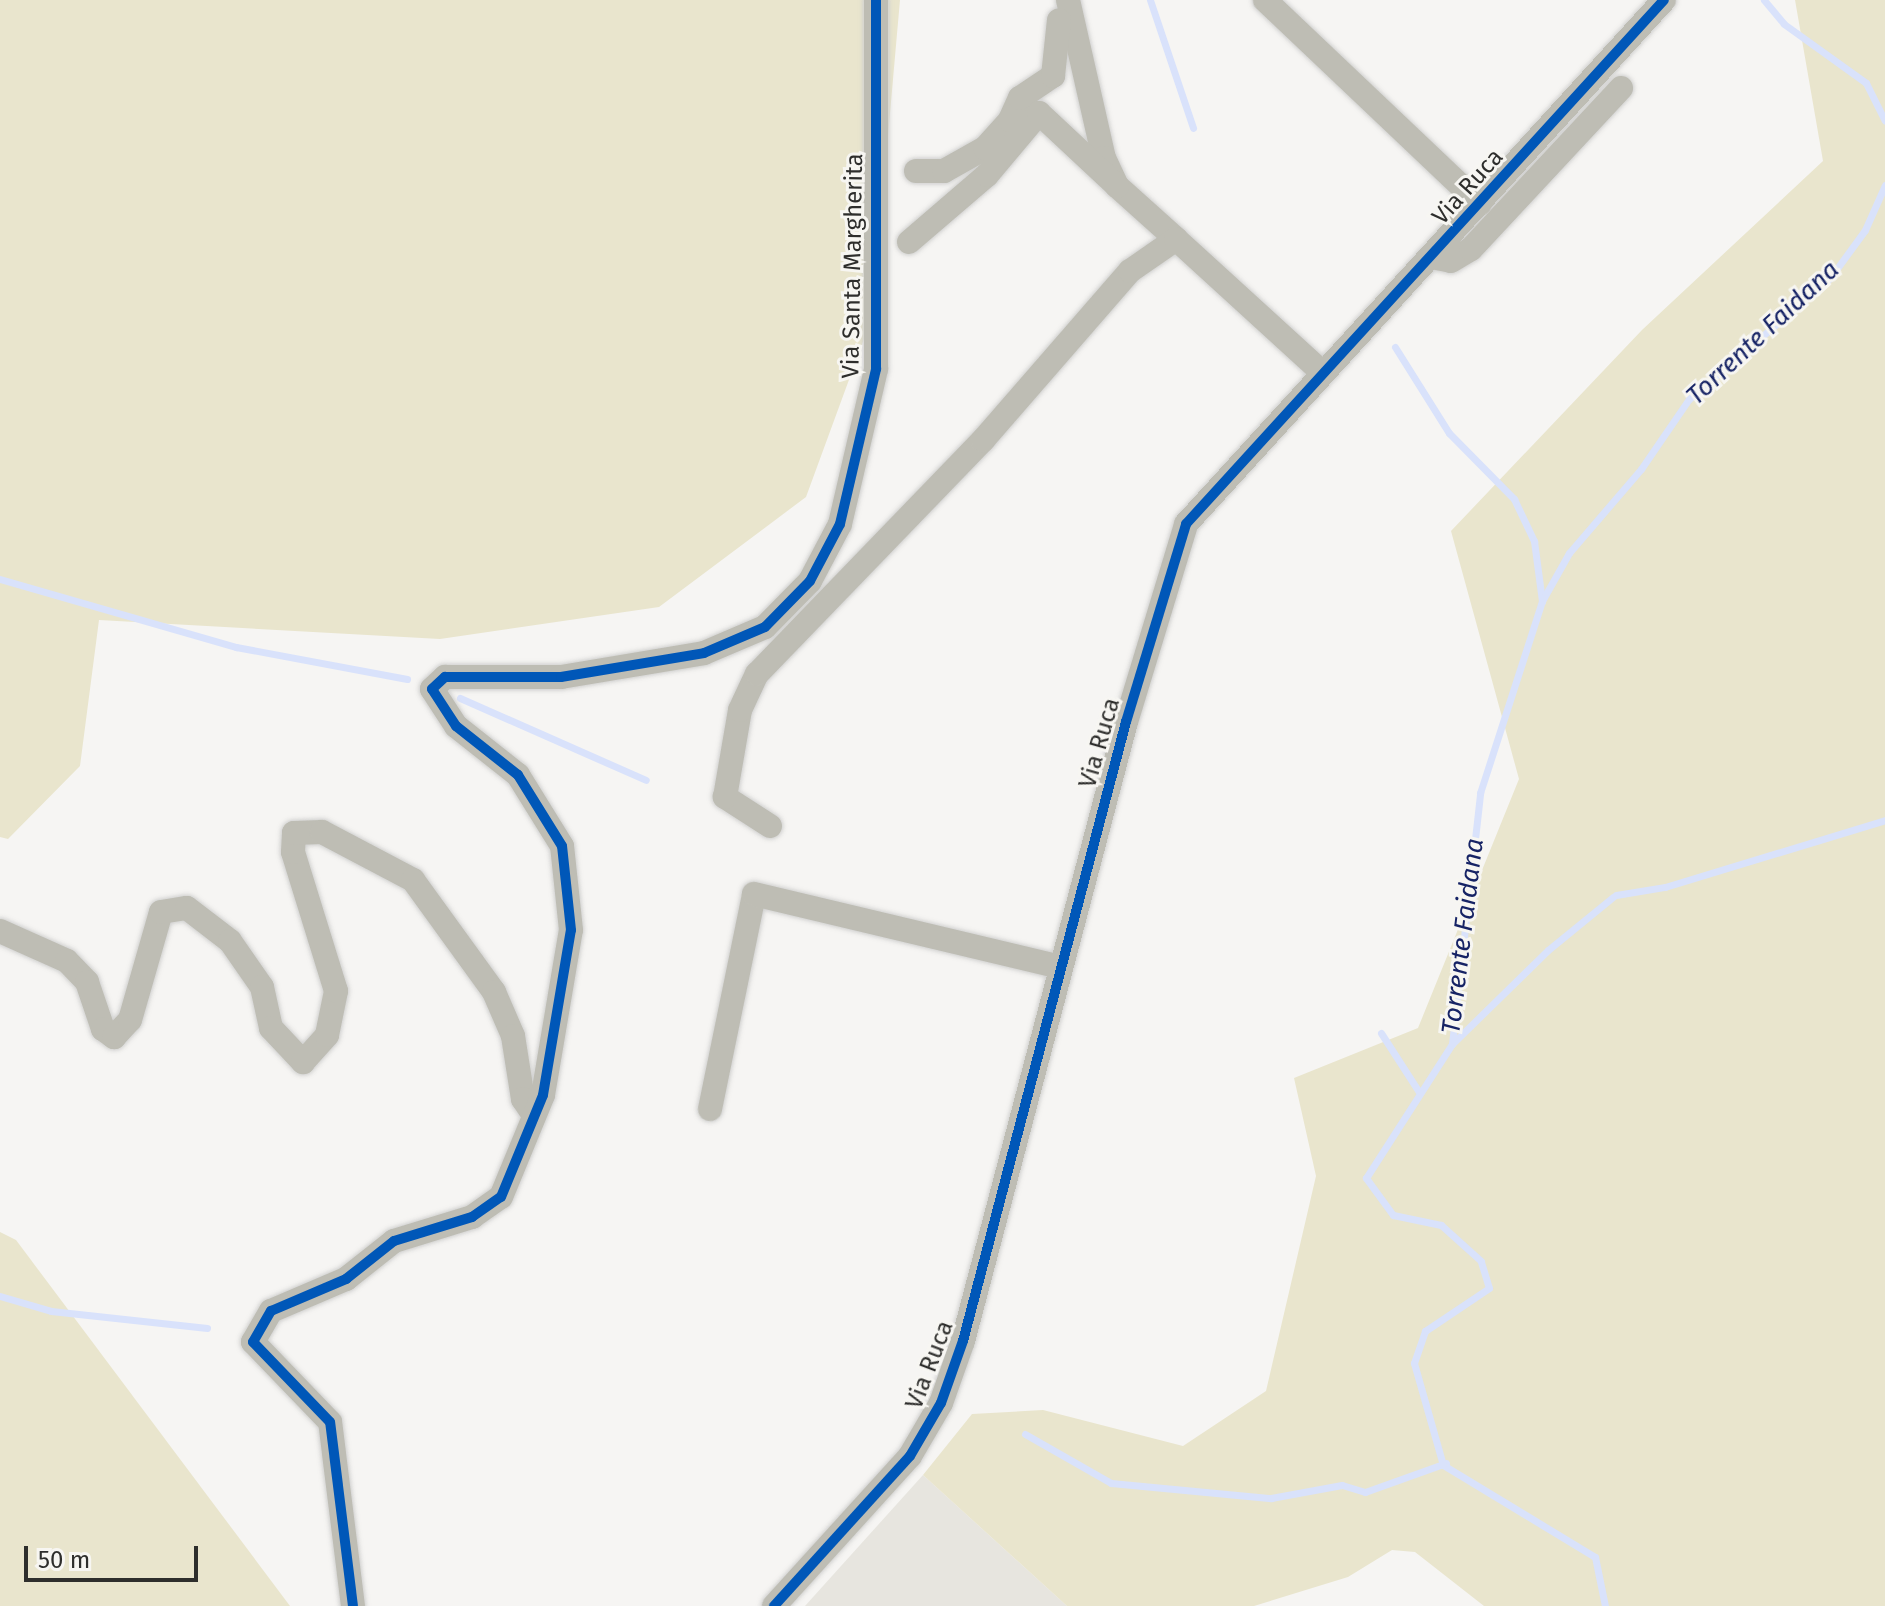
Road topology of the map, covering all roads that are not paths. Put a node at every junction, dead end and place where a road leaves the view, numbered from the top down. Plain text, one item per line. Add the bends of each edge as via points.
1 (876, 0) edge
2 (1060, 0) edge
3 (1068, 0) edge
4 (1265, 0) edge
5 (1664, 0) edge
6 (1621, 88) dead end
7 (916, 171) dead end
8 (1117, 186) junction
9 (1480, 204) junction
10 (1176, 239) junction
11 (909, 242) dead end
12 (1431, 257) junction
13 (1323, 373) junction
14 (770, 826) dead end
15 (0, 931) edge
16 (1060, 967) junction
17 (710, 1109) dead end
18 (533, 1114) junction
19 (353, 1606) edge
20 (774, 1606) edge

1 - 18 street, Via Santa Margherita via 876,369 840,524 810,581 765,627 704,653 561,677 445,677 432,689 456,726 518,775 562,846 571,930 543,1095
2 - 7 street via 1061,49 1053,76 1020,98 1010,120 985,148 944,171
3 - 8 street via 1081,73
4 - 9 street
5 - 9 street, Via Ruca
6 - 12 street, Via Ruca via 1471,249 1451,261
8 - 10 street
8 - 11 street via 1039,113 987,175
9 - 12 street, Via Ruca
10 - 13 street
10 - 14 street via 1130,271 983,440 757,674 740,710 725,797
12 - 13 street, Via Ruca
13 - 16 street, Via Ruca via 1186,524
15 - 18 street via 67,961 87,982 103,1029 114,1037 130,1020 161,912 187,908 230,941 262,987 271,1028 303,1062 317,1053 327,1035 336,991 293,852 294,833 322,832 413,880 494,992
16 - 17 street via 754,894
16 - 20 street, Via Ruca via 967,1326 941,1403 910,1456
18 - 19 street, Via Santa Margherita via 501,1197 472,1217 394,1241 346,1279 271,1311 259,1324 253,1342 330,1422

